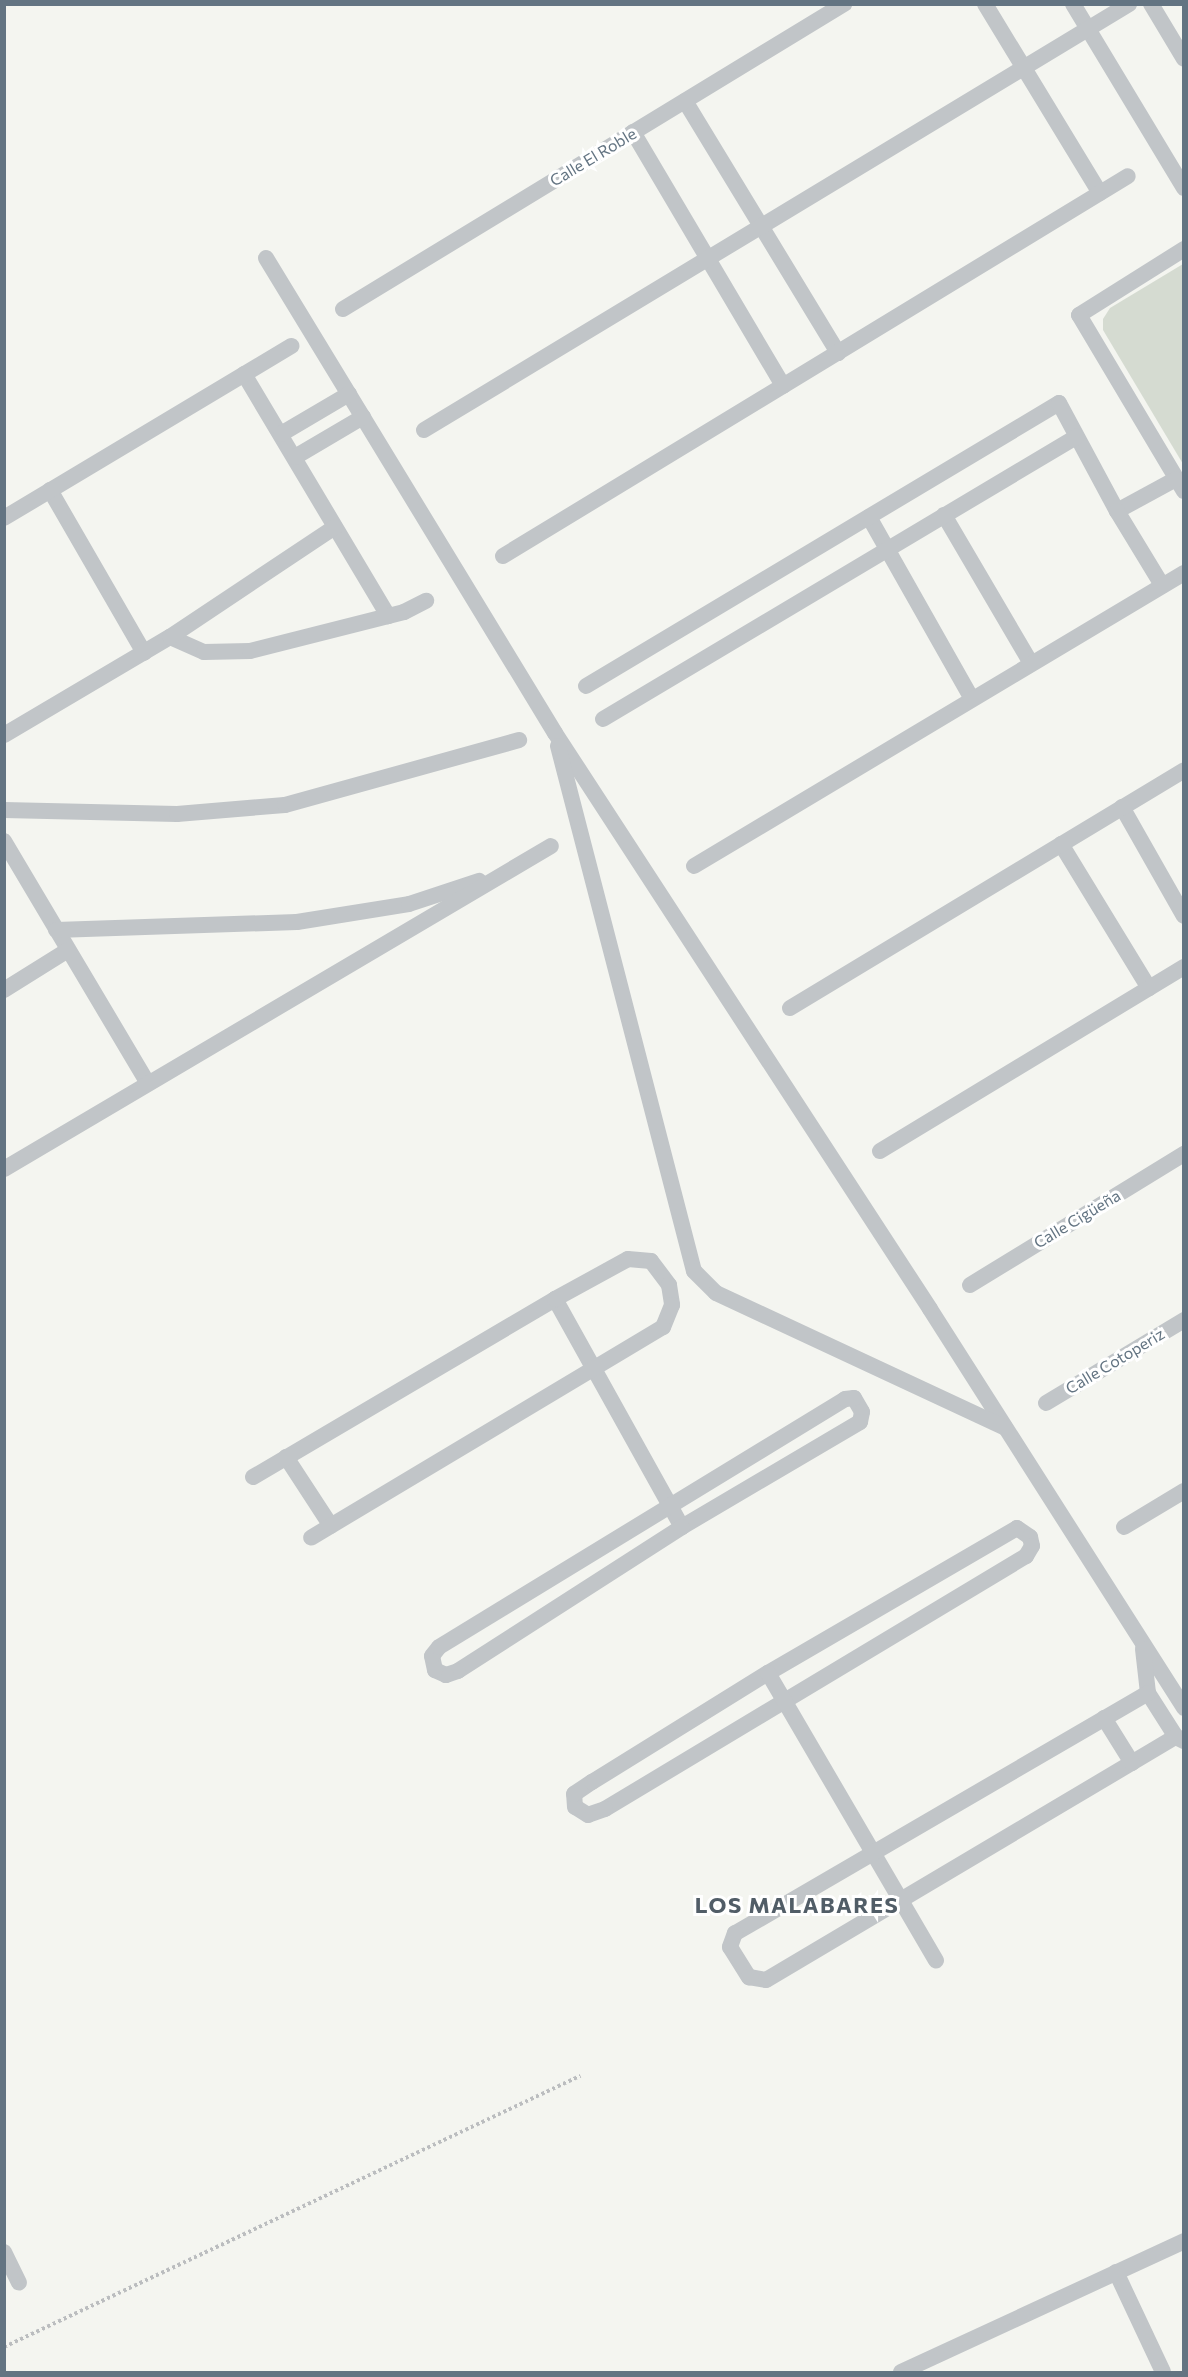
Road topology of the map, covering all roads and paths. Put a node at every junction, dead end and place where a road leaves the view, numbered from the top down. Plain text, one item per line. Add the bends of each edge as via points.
1 (844, 4) edge
2 (985, 4) edge
3 (1073, 4) edge
4 (1129, 4) edge
5 (1151, 4) edge
6 (1088, 29) junction
7 (1184, 59) edge
8 (1023, 68) junction
9 (685, 101) junction
10 (633, 132) junction
11 (1128, 176) dead end
12 (1184, 188) edge
13 (1100, 193) junction
14 (761, 226) junction
15 (1184, 249) edge
16 (266, 258) dead end
17 (708, 259) junction
18 (343, 309) dead end
19 (291, 346) dead end
20 (838, 353) junction
21 (244, 374) junction
22 (783, 386) junction
23 (349, 394) junction
24 (363, 417) junction
25 (424, 430) dead end
26 (281, 434) junction
27 (1076, 436) junction
28 (295, 457) junction
29 (1180, 485) edge
30 (50, 490) junction
31 (1117, 512) junction
32 (944, 515) junction
33 (869, 516) junction
34 (4, 518) edge
35 (335, 527) junction
36 (887, 549) junction
37 (503, 556) dead end
38 (1184, 573) edge
39 (1162, 585) junction
40 (426, 601) dead end
41 (388, 616) junction
42 (170, 637) junction
43 (144, 653) junction
44 (1031, 663) junction
45 (586, 686) dead end
46 (972, 699) junction
47 (603, 719) dead end
48 (555, 733) junction
49 (4, 735) edge
50 (519, 740) dead end
51 (1184, 770) edge
52 (1122, 807) junction
53 (4, 810) edge
54 (4, 842) edge
55 (1061, 844) junction
56 (551, 846) dead end
57 (11, 863) edge
58 (694, 866) dead end
59 (509, 871) junction
60 (1184, 916) edge
61 (56, 930) junction
62 (68, 950) junction
63 (1184, 967) edge
64 (1149, 988) junction
65 (4, 990) edge
66 (790, 1008) dead end
67 (148, 1084) junction
68 (880, 1151) dead end
69 (1184, 1154) edge
70 (4, 1169) edge
71 (694, 1271) junction
72 (667, 1283) junction
73 (970, 1285) dead end
74 (555, 1299) junction
75 (1184, 1320) edge
76 (595, 1367) junction
77 (1046, 1403) dead end
78 (1006, 1428) junction
79 (286, 1457) junction
80 (253, 1476) dead end
81 (1184, 1491) edge
82 (668, 1505) junction
83 (331, 1526) junction
84 (682, 1527) junction
85 (1124, 1527) dead end
86 (311, 1538) dead end
87 (1142, 1642) junction
88 (768, 1673) junction
89 (1148, 1693) junction
90 (784, 1702) junction
91 (1184, 1708) edge
92 (1104, 1718) junction
93 (1180, 1739) edge
94 (1132, 1764) junction
95 (873, 1853) junction
96 (901, 1900) junction
97 (936, 1961) dead end
98 (580, 2076) dead end
99 (1184, 2241) edge
100 (4, 2252) edge
101 (1116, 2272) junction
102 (19, 2283) dead end
103 (4, 2348) edge
104 (901, 2373) edge
105 (1162, 2373) edge

1 - 9 street, Calle El Roble
2 - 8 street
3 - 6 street
4 - 6 street
5 - 7 street
6 - 8 street
6 - 12 street
8 - 13 street
8 - 14 street
9 - 10 street, Calle El Roble
9 - 14 street
10 - 17 street
10 - 18 street, Calle El Roble
11 - 13 street
13 - 20 street
14 - 17 street
14 - 20 street
15 - 29 street via 1079,315
16 - 23 street
17 - 22 street
17 - 25 street
19 - 21 street
20 - 22 street
21 - 26 street
21 - 30 street
22 - 37 street
23 - 24 street
23 - 26 street
24 - 28 street
24 - 48 street
26 - 28 street
27 - 31 street
27 - 32 street
27 - 33 street via 1059,403
28 - 35 street
29 - 31 street
30 - 34 street
30 - 43 street
31 - 39 street
32 - 36 street
32 - 44 street
33 - 36 street
33 - 45 street
35 - 41 street
35 - 42 street
36 - 46 street
36 - 47 street
38 - 39 street
39 - 44 street
40 - 41 street
41 - 42 street via 250,651 204,652
42 - 43 street
43 - 49 street
44 - 46 street
46 - 58 street
48 - 71 street
48 - 78 street
50 - 53 street via 285,806 177,814
51 - 52 street
52 - 55 street
52 - 60 street
54 - 57 street
55 - 64 street
55 - 66 street
56 - 59 street
57 - 61 street
59 - 61 street via 409,904 297,922
59 - 67 street
61 - 62 street
62 - 65 street
62 - 67 street
63 - 64 street
64 - 68 street
67 - 70 street
69 - 73 street, Calle Cigüeña
71 - 72 street
71 - 78 street via 716,1293
72 - 74 street via 651,1261 628,1259
72 - 76 street via 672,1305 663,1327
74 - 76 street
74 - 79 street
75 - 77 street, Calle Cotoperiz
76 - 82 street
76 - 83 street
78 - 87 street
79 - 80 street
79 - 83 street
81 - 85 street
82 - 84 street
82 - 84 street via 844,1399 859,1402 860,1422
82 - 84 street via 439,1647 432,1656 435,1670 446,1676 458,1671
83 - 86 street
87 - 89 street
87 - 91 street
88 - 90 street
88 - 90 street via 574,1794 576,1807 588,1815 605,1809
88 - 90 street via 1017,1528 1030,1537 1032,1546 1026,1557
89 - 92 street
89 - 93 street
90 - 95 street
92 - 94 street
92 - 95 street
93 - 94 street
94 - 96 street
95 - 96 street
95 - 96 street via 735,1934 730,1947 749,1977 766,1980
96 - 97 street
98 - 103 path
99 - 101 street
100 - 102 street
101 - 104 street
101 - 105 street

